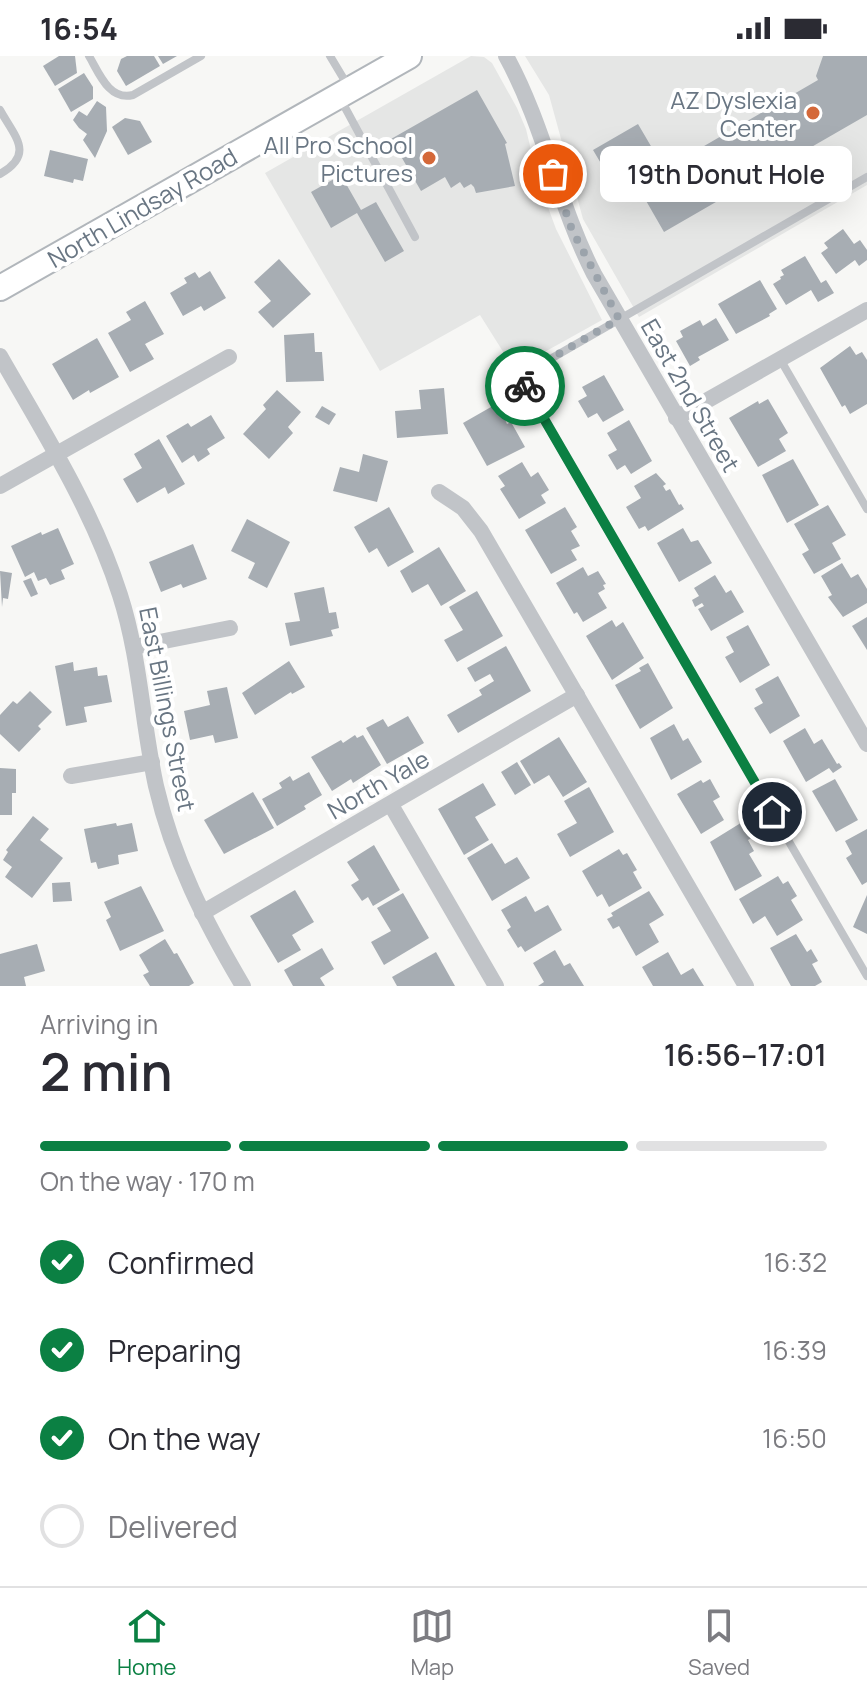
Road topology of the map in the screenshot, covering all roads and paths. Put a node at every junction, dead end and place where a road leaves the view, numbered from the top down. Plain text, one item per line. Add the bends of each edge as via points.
1 (89, 56) edge
2 (201, 56) edge
3 (330, 56) edge
4 (409, 56) edge
5 (506, 56) edge
6 (344, 92) junction
7 (0, 110) edge
8 (0, 174) edge
9 (867, 177) edge
10 (415, 237) dead end
11 (0, 288) edge
12 (867, 310) edge
13 (619, 319) junction
14 (0, 356) edge
15 (229, 357) dead end
16 (780, 359) junction
17 (676, 418) junction
18 (56, 455) junction
19 (0, 486) edge
20 (439, 492) dead end
21 (867, 509) edge
22 (230, 628) dead end
23 (134, 647) junction
24 (577, 695) junction
25 (867, 744) edge
26 (152, 762) junction
27 (71, 776) dead end
28 (391, 805) junction
29 (202, 913) junction
30 (867, 976) edge
31 (243, 986) edge
32 (496, 986) edge
33 (746, 986) edge

1 - 2 lane via 112,91 125,97
3 - 6 lane
4 - 6 main road, North Lindsay Road
5 - 13 street, East 2nd Street via 536,117 572,230
6 - 10 lane
6 - 11 main road, North Lindsay Road
7 - 8 lane via 20,152 15,165
9 - 13 lane
12 - 16 street
13 - 17 street, East 2nd Street
13 - 30 lane via 519,377
14 - 18 street, East Billings Street
15 - 18 street
16 - 17 street
16 - 21 lane
17 - 25 street, East 2nd Street
18 - 19 street
18 - 23 street, East Billings Street via 111,567
20 - 24 street via 473,519
22 - 23 street
23 - 26 street, East Billings Street
24 - 28 street, North Yale
24 - 33 street
26 - 27 street
26 - 29 street, East Billings Street via 167,828
28 - 29 street, North Yale
28 - 32 street
29 - 31 street, East Billings Street

